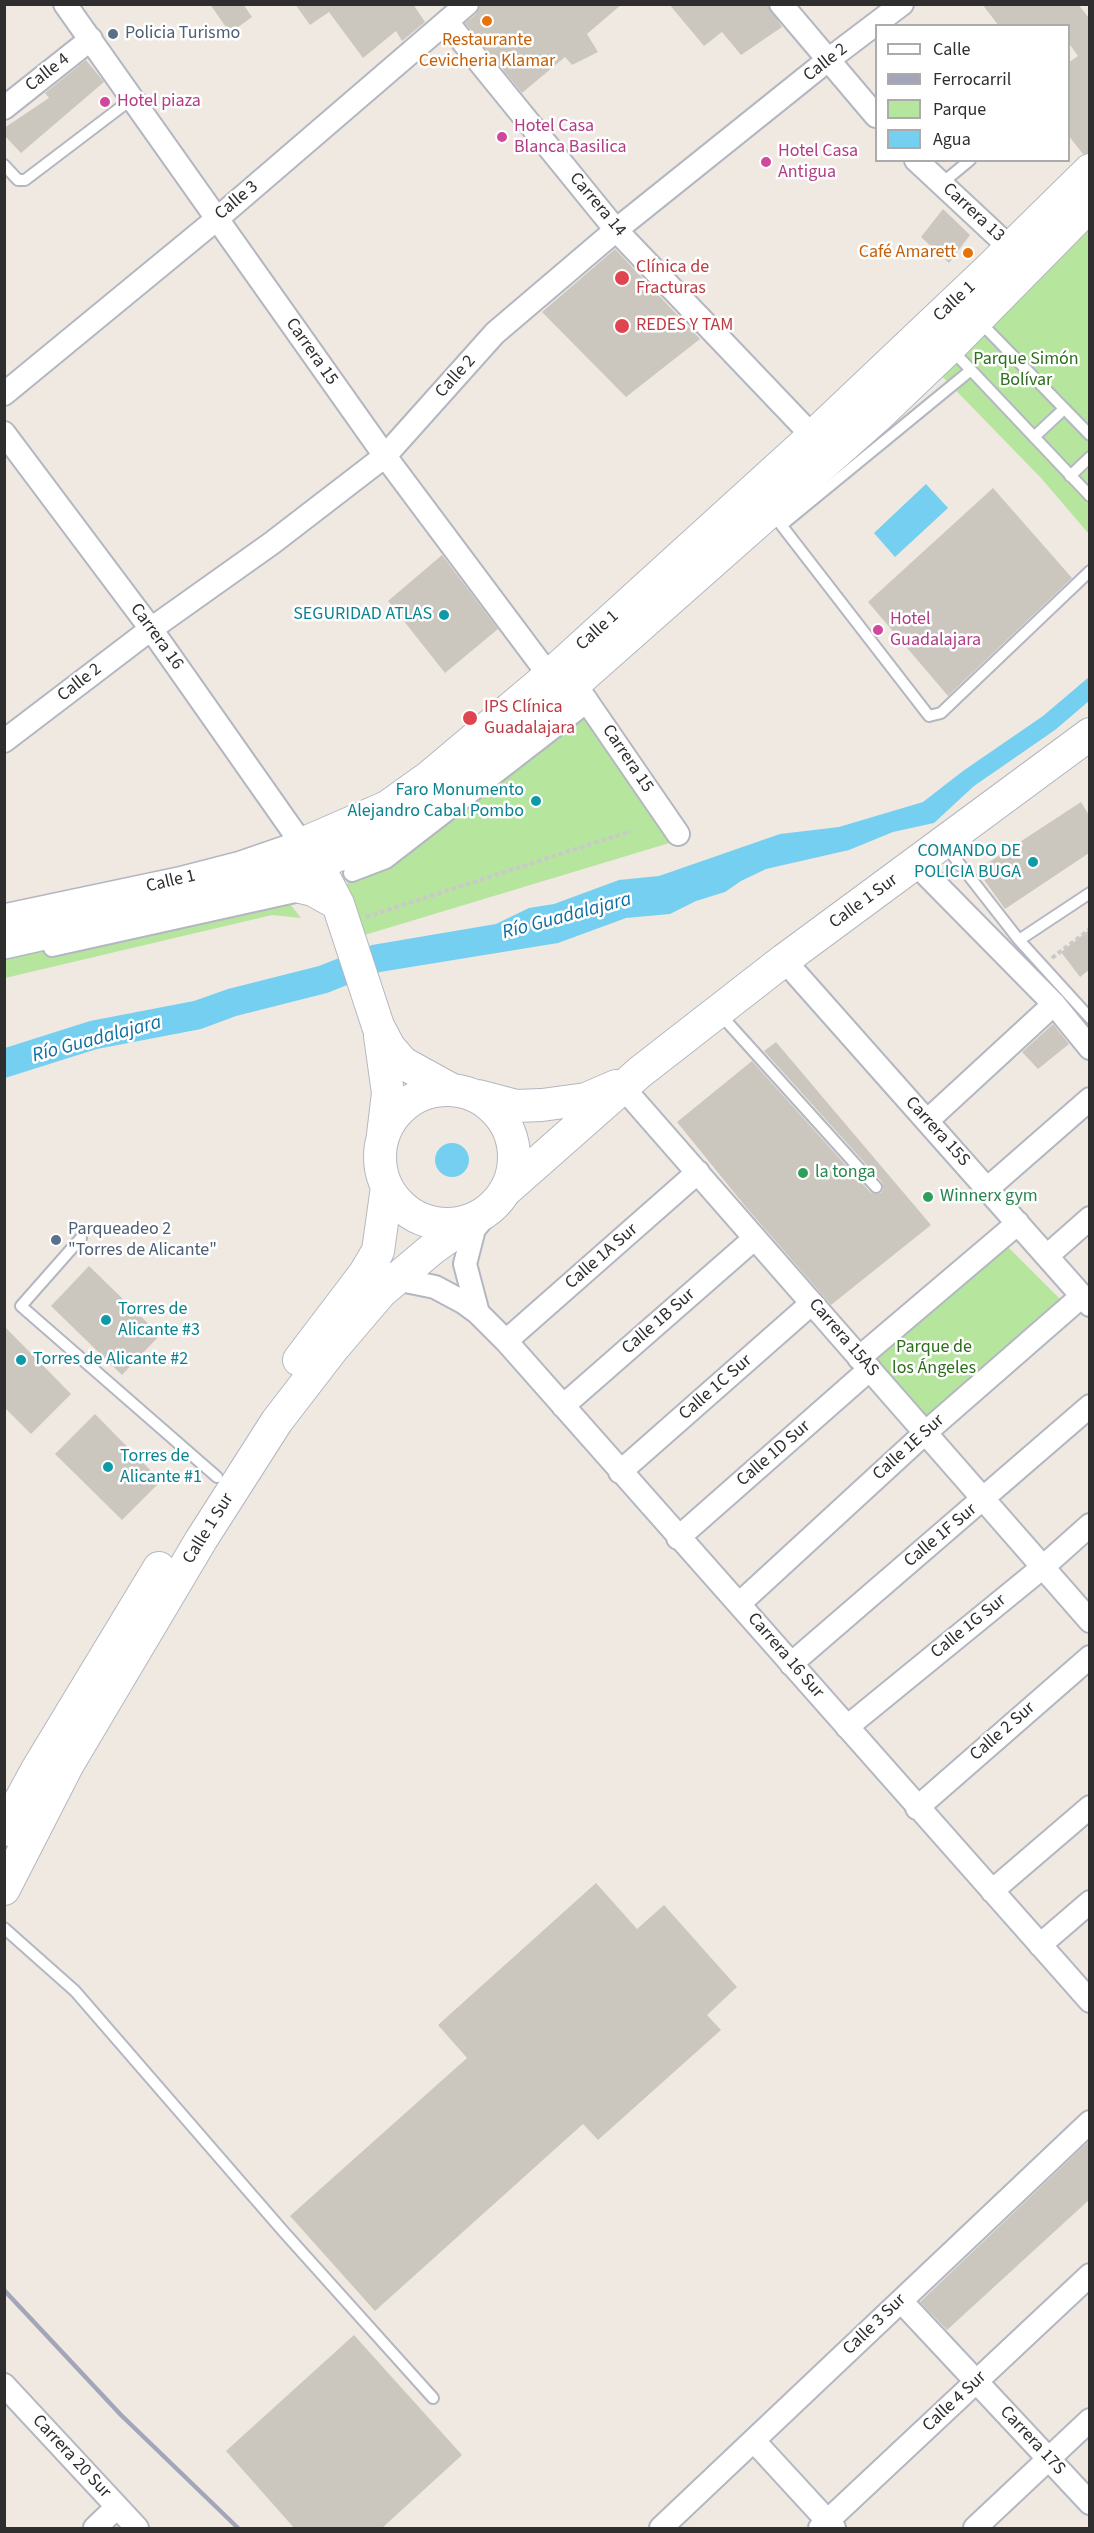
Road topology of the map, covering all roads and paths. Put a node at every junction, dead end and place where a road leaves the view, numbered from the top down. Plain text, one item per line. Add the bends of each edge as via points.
1 (65, 4) edge
2 (467, 4) edge
3 (781, 4) edge
4 (902, 4) edge
5 (447, 22) junction
6 (875, 24) edge
7 (876, 24) edge
8 (91, 39) junction
9 (828, 60) junction
10 (133, 98) junction
11 (4, 108) edge
12 (875, 115) edge
13 (918, 162) edge
14 (968, 162) edge
15 (4, 165) edge
16 (1089, 170) edge
17 (941, 184) junction
18 (1089, 205) edge
19 (218, 218) junction
20 (616, 230) junction
21 (1020, 257) junction
22 (978, 320) junction
23 (950, 347) junction
24 (971, 370) junction
25 (4, 394) edge
26 (1064, 409) junction
27 (4, 433) edge
28 (1089, 435) edge
29 (1034, 437) junction
30 (822, 446) junction
31 (385, 456) junction
32 (1089, 457) edge
33 (1070, 476) junction
34 (1089, 496) edge
35 (777, 518) junction
36 (1089, 572) edge
37 (151, 628) junction
38 (569, 689) junction
39 (1089, 734) edge
40 (4, 741) edge
41 (631, 831) dead end
42 (678, 834) dead end
43 (377, 839) junction
44 (944, 844) junction
45 (916, 864) junction
46 (352, 873) dead end
47 (274, 881) joint
48 (329, 888) junction
49 (1089, 893) edge
50 (4, 918) edge
51 (1089, 929) edge
52 (1019, 940) junction
53 (4, 945) edge
54 (4, 958) edge
55 (784, 960) junction
56 (1042, 966) junction
57 (1054, 1004) junction
58 (718, 1012) junction
59 (1089, 1018) edge
60 (378, 1026) junction
61 (1089, 1048) edge
62 (627, 1081) junction
63 (463, 1093) junction
64 (1089, 1099) edge
65 (927, 1121) junction
66 (382, 1145) junction
67 (698, 1172) junction
68 (387, 1187) junction
69 (876, 1187) dead end
70 (987, 1189) junction
71 (491, 1206) junction
72 (1089, 1218) edge
73 (1018, 1223) junction
74 (81, 1238) dead end
75 (755, 1238) junction
76 (378, 1251) junction
77 (1047, 1256) junction
78 (396, 1279) junction
79 (1086, 1300) edge
80 (812, 1303) junction
81 (478, 1313) junction
82 (506, 1341) junction
83 (865, 1364) junction
84 (563, 1406) junction
85 (1089, 1406) edge
86 (925, 1433) junction
87 (620, 1472) junction
88 (217, 1478) junction
89 (984, 1500) junction
90 (1089, 1525) edge
91 (678, 1538) junction
92 (1042, 1567) junction
93 (739, 1604) junction
94 (1089, 1621) edge
95 (1089, 1657) edge
96 (791, 1664) junction
97 (847, 1727) junction
98 (1089, 1807) edge
99 (918, 1808) junction
100 (4, 1830) edge
101 (4, 1889) edge
102 (992, 1891) junction
103 (1089, 1902) edge
104 (4, 1928) edge
105 (1040, 1945) junction
106 (1089, 2001) edge
107 (1089, 2122) edge
108 (1089, 2275) edge
109 (901, 2301) junction
110 (977, 2382) junction
111 (4, 2385) edge
112 (433, 2398) dead end
113 (1089, 2420) edge
114 (754, 2440) junction
115 (1049, 2459) junction
116 (1089, 2503) edge
117 (117, 2507) junction
118 (827, 2526) edge
119 (95, 2529) edge
120 (137, 2529) edge
121 (661, 2529) edge
122 (975, 2529) edge

1 - 8 street, Carrera 15
2 - 5 street, Calle 3
3 - 9 street
4 - 7 street, Calle 2
5 - 19 street, Calle 3
5 - 20 street, Carrera 14
6 - 9 street, Calle 2
8 - 10 street, Carrera 15
8 - 11 street, Calle 4
9 - 12 street
9 - 20 street, Calle 2
10 - 15 lane via 25,180 18,180
10 - 19 street, Carrera 15
13 - 17 street, Carrera 13
14 - 17 lane
16 - 21 main road, Calle 1
17 - 21 street, Carrera 13
18 - 21 main road, Calle 1
19 - 25 street, Calle 3
19 - 31 street, Carrera 15
20 - 30 street, Carrera 14
20 - 31 street, Calle 2 via 495,333
21 - 22 main road, Calle 1
21 - 30 main road, Calle 1
22 - 23 main road, Calle 1
22 - 26 lane
23 - 24 lane
23 - 30 main road, Calle 1
24 - 29 lane
24 - 35 lane
26 - 28 lane
26 - 29 lane
27 - 37 street, Carrera 16
29 - 33 lane
30 - 35 main road, Calle 1
30 - 38 main road, Calle 1
31 - 37 street, Calle 2 via 280,537
31 - 38 street, Carrera 15
32 - 33 lane
33 - 34 lane
35 - 36 lane via 929,716 940,713
35 - 38 main road, Calle 1
37 - 40 street, Calle 2
37 - 48 street, Carrera 16
38 - 42 street, Carrera 15
38 - 43 main road, Calle 1 via 459,783
38 - 46 street via 386,860
38 - 48 main road, Calle 1 via 387,807
39 - 44 main road, Calle 1 Sur
41 - 48 path
43 - 48 main road, Calle 1
43 - 48 main road via 352,857 342,876
44 - 45 main road, Calle 1 Sur
44 - 52 lane
45 - 55 main road, Calle 1 Sur
45 - 57 street
47 - 48 main road
47 - 53 street, Calle 1 via 241,892
48 - 50 street, Calle 1 via 241,865
48 - 54 street
48 - 60 main road
49 - 52 lane
51 - 56 path
52 - 56 lane
55 - 58 main road, Calle 1 Sur
55 - 65 street, Carrera 15S
56 - 59 lane
57 - 61 street
57 - 65 street
58 - 62 main road, Calle 1 Sur
58 - 69 lane
60 - 63 main road via 403,1063
60 - 66 main road via 387,1093
62 - 63 main road, Calle 1 Sur via 586,1099 542,1105 516,1106
62 - 67 street, Carrera 15AS
62 - 71 main road, Calle 1 Sur
63 - 66 main road via 434,1091 412,1100 397,1113
63 - 71 main road via 491,1106 512,1139 512,1174
64 - 70 street
65 - 70 street, Carrera 15S
66 - 68 main road via 380,1161
67 - 75 street, Carrera 15AS
67 - 82 street, Calle 1A Sur
68 - 71 main road via 399,1204 417,1217 438,1224 460,1223
68 - 76 main road, Calle 1 Sur
70 - 73 street, Carrera 15S
71 - 78 main road, Calle 1 Sur
71 - 81 street via 474,1229 465,1264
72 - 77 street
73 - 77 street, Carrera 15S
73 - 83 street
74 - 88 lane via 21,1306
75 - 80 street, Carrera 15AS
75 - 84 street, Calle 1B Sur
76 - 78 street via 378,1262
76 - 88 main road, Calle 1 Sur
77 - 79 street, Carrera 15S
78 - 81 street, Carrera 16 Sur via 435,1287
78 - 101 main road, Calle 1 Sur via 334,1347 270,1431 68,1764
79 - 86 street, Calle 1E Sur
80 - 83 street, Carrera 15AS
80 - 87 street, Calle 1C Sur
81 - 82 street, Carrera 16 Sur
82 - 84 street, Carrera 16 Sur
83 - 86 street, Carrera 15AS
83 - 91 street, Calle 1D Sur
84 - 87 street, Carrera 16 Sur
85 - 89 street, Calle 1F Sur
86 - 89 street, Carrera 15AS
86 - 93 street, Calle 1E Sur
87 - 91 street, Carrera 16 Sur
88 - 100 main road, Calle 1 Sur via 38,1768
89 - 92 street, Carrera 15AS
89 - 96 street, Calle 1F Sur
90 - 92 street, Calle 1G Sur
91 - 93 street, Carrera 16 Sur
92 - 94 street, Carrera 15AS
92 - 97 street, Calle 1G Sur
93 - 96 street, Carrera 16 Sur
95 - 99 street, Calle 2 Sur
96 - 97 street, Carrera 16 Sur
97 - 99 street, Carrera 16 Sur
98 - 102 street
99 - 102 street, Carrera 16 Sur
102 - 105 street, Carrera 16 Sur
103 - 105 street
104 - 112 lane via 75,1991
105 - 106 street, Carrera 16 Sur
107 - 109 street, Calle 3 Sur
108 - 110 street, Calle 4 Sur
109 - 110 street, Carrera 17S
109 - 114 street, Calle 3 Sur
110 - 115 street, Carrera 17S
110 - 118 street, Calle 4 Sur
111 - 117 street, Carrera 20 Sur
113 - 115 street
114 - 118 street
114 - 121 street, Calle 3 Sur
115 - 116 street, Carrera 17S
115 - 122 street
117 - 119 street
117 - 120 street, Carrera 20 Sur

